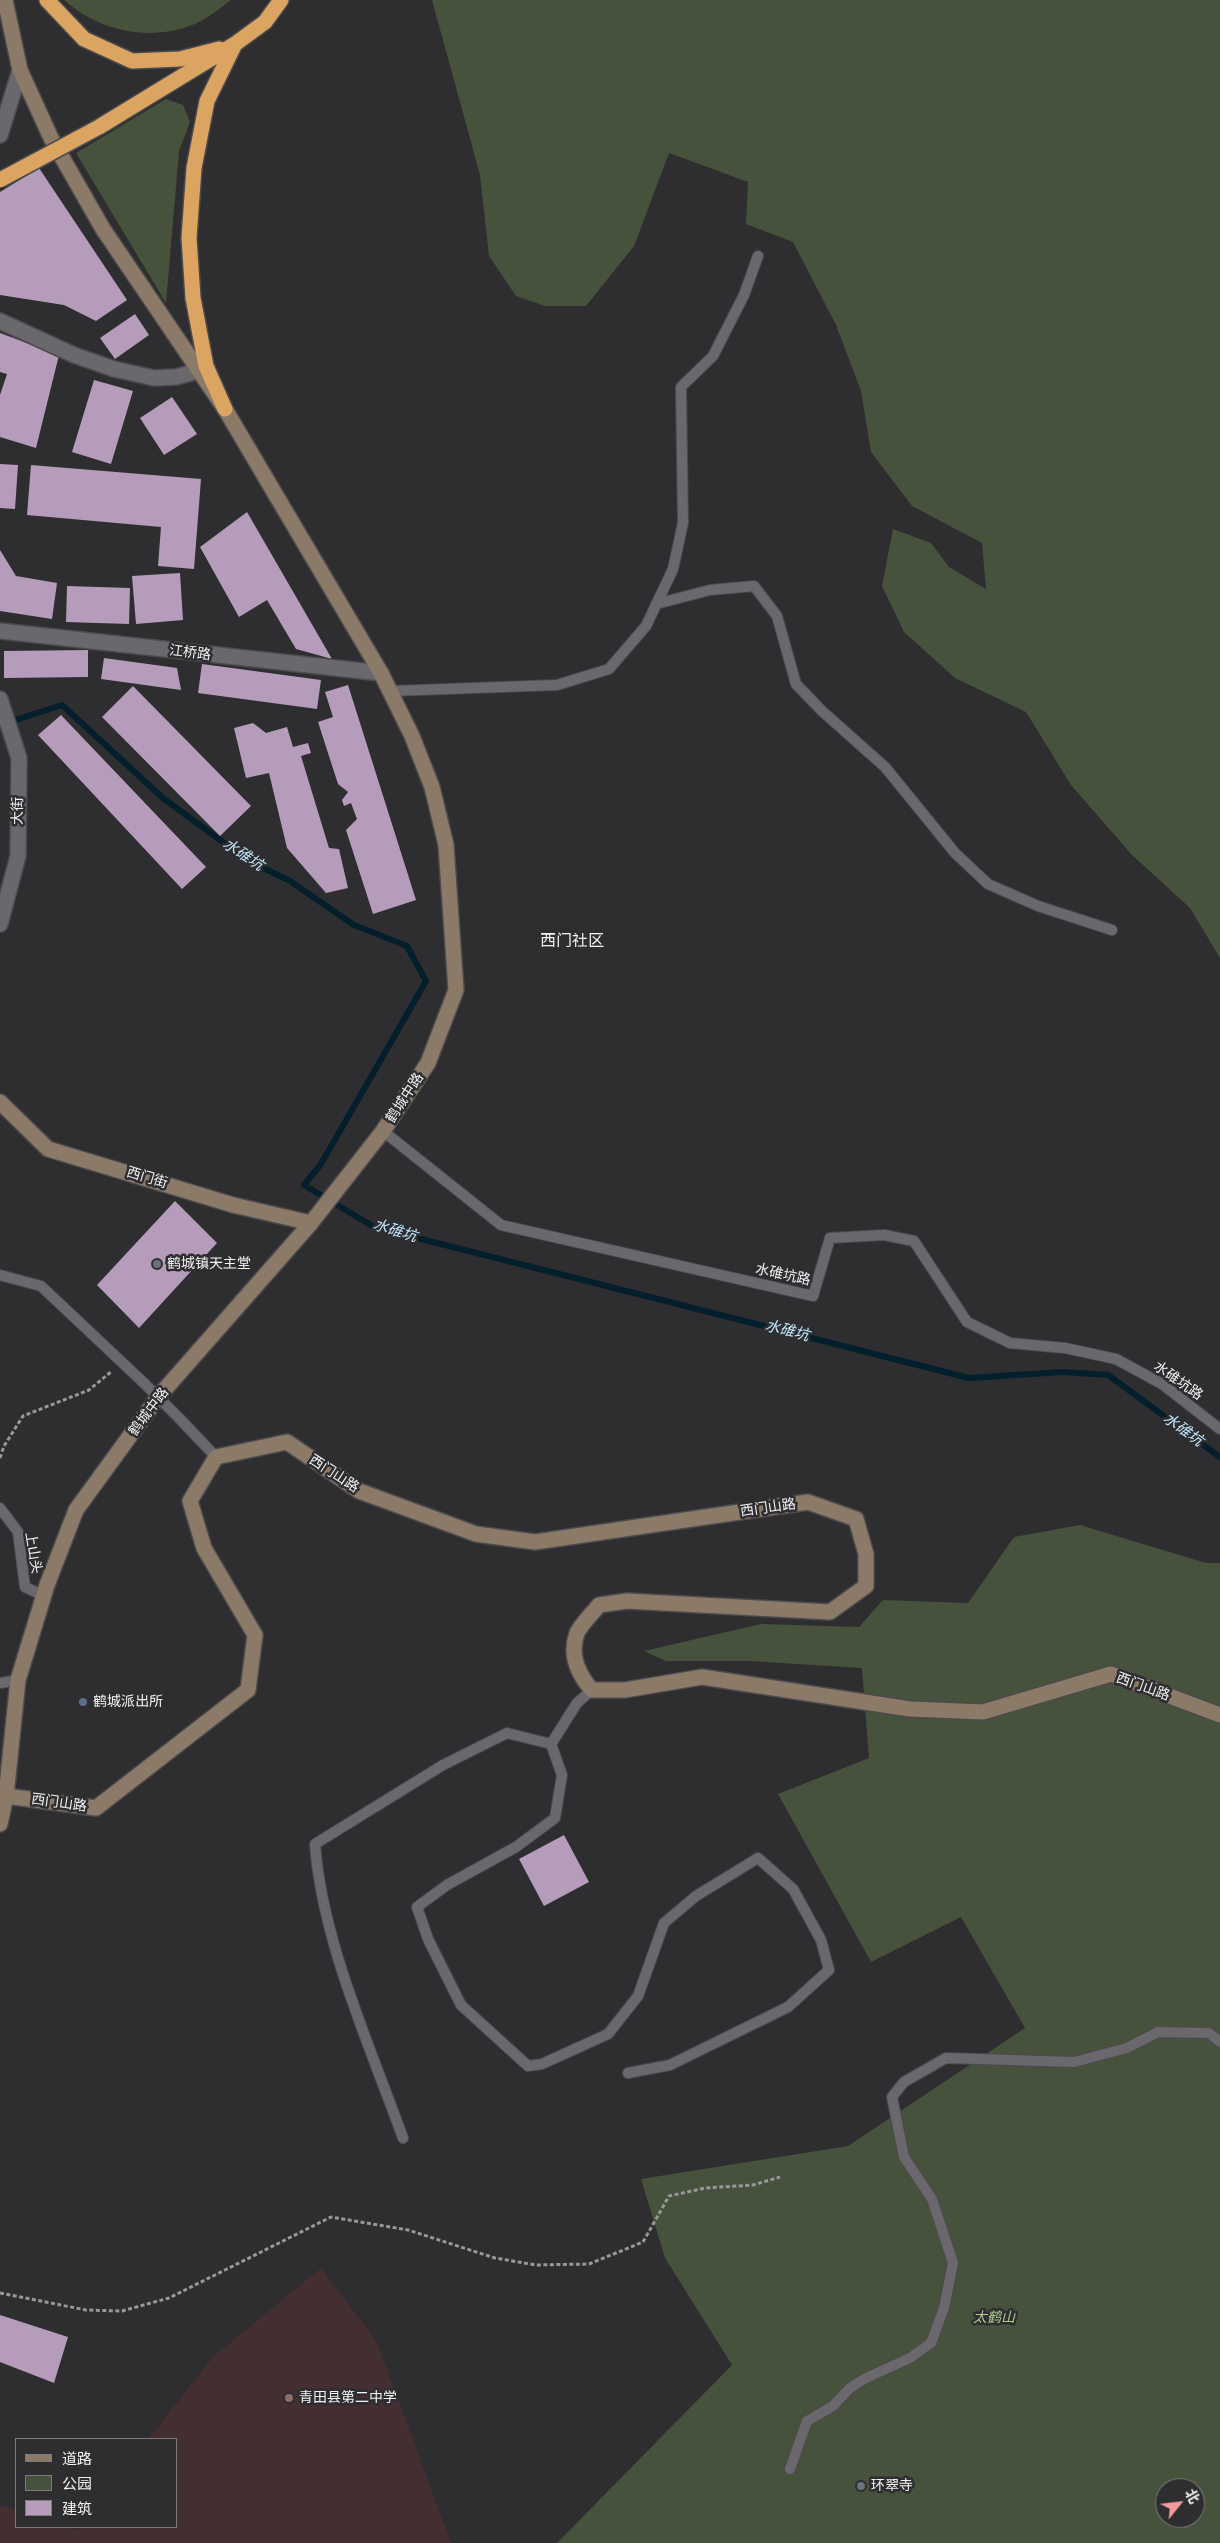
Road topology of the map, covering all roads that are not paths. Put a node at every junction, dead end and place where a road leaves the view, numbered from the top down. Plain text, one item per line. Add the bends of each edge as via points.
1 (6, 0) edge
2 (47, 0) edge
3 (281, 0) edge
4 (235, 44) junction
5 (20, 70) junction
6 (0, 135) edge
7 (0, 180) edge
8 (758, 256) dead end
9 (0, 322) edge
10 (198, 371) junction
11 (225, 409) junction
12 (656, 604) junction
13 (0, 632) edge
14 (380, 673) junction
15 (390, 691) junction
16 (2, 704) edge
17 (0, 924) edge
18 (1112, 930) dead end
19 (0, 1102) edge
20 (383, 1132) junction
21 (316, 1217) junction
22 (0, 1275) edge
23 (1220, 1429) edge
24 (216, 1457) junction
25 (0, 1508) edge
26 (44, 1596) junction
27 (18, 1680) junction
28 (0, 1683) edge
29 (592, 1690) junction
30 (1220, 1716) edge
31 (552, 1744) junction
32 (6, 1796) junction
33 (0, 1824) edge
34 (1220, 2042) edge
35 (628, 2072) dead end
36 (403, 2138) dead end
37 (790, 2469) dead end

1 - 5 street, 鹤城中路
2 - 4 highway via 84,40 132,61 180,59
3 - 4 highway via 265,22
4 - 7 highway, bridge via 99,127
4 - 11 highway via 207,101 194,168 189,238 193,298 206,366
5 - 6 street
5 - 10 street, 鹤城中路 via 51,138 103,229
8 - 12 lane via 744,295 714,356 681,387 683,523 673,569
9 - 10 street via 114,369 154,378
10 - 11 street, 鹤城中路
11 - 14 street, 鹤城中路
12 - 15 lane via 646,626 609,669 557,685
12 - 18 lane via 710,590 754,586 777,616 796,684 885,767 955,853 988,884 1038,906
13 - 14 street, 江桥路
14 - 15 street, 鹤城中路
15 - 20 street, 鹤城中路 via 432,787 446,845 456,990 428,1063
16 - 17 street, 大街 via 19,758 18,856
19 - 21 street, 西门街 via 48,1149 233,1205
20 - 21 street, 鹤城中路
20 - 23 lane, 水碓坑路 via 501,1225 813,1296 830,1238 884,1234 914,1241 967,1322 1010,1343 1065,1348 1116,1359 1162,1384
21 - 26 street, 鹤城中路 via 159,1396 76,1510
22 - 24 lane, bridge via 41,1286 145,1384
24 - 29 street, 西门山路 via 286,1442 359,1491 476,1534 536,1542 808,1502 856,1519 866,1554 866,1586 830,1612 627,1601 599,1606 577,1633 574,1661 580,1677
24 - 32 street, 西门山路 via 190,1501 204,1548 255,1635 248,1690 96,1808
25 - 26 lane, 上山头 via 18,1532 25,1587
26 - 27 street, 鹤城中路
27 - 28 lane
27 - 32 street, 鹤城中路
29 - 30 street, 西门山路 via 625,1690 702,1677 910,1709 984,1712 1111,1674
29 - 31 lane via 577,1703
31 - 35 lane via 562,1775 555,1818 516,1847 447,1885 417,1907 428,1939 461,2005 528,2066 542,2064 608,2034 638,1996 664,1923 696,1896 758,1858 793,1889 821,1940 829,1970 788,2007 670,2065
31 - 36 lane via 507,1733 443,1765 315,1844 317,1870 334,1947
32 - 33 street, 鹤城中路
34 - 37 lane via 1209,2033 1158,2032 1127,2048 1074,2062 946,2058 904,2082 892,2096 904,2157 932,2198 953,2264 944,2308 931,2343 910,2358 850,2388 832,2406 807,2420

